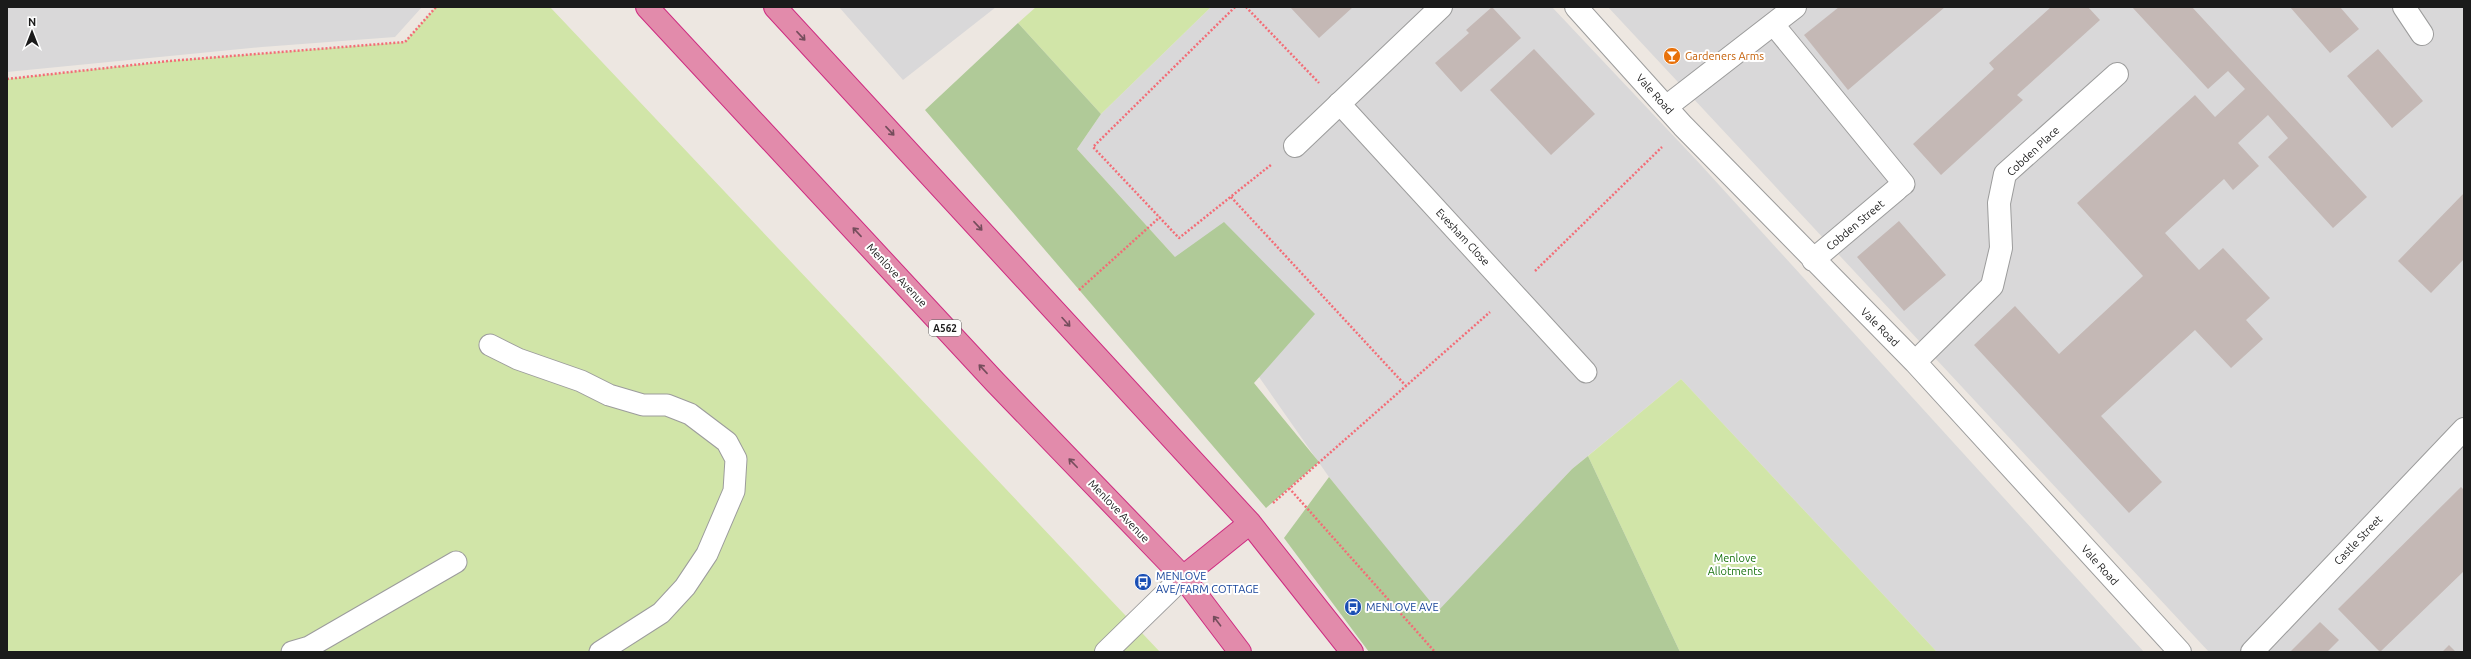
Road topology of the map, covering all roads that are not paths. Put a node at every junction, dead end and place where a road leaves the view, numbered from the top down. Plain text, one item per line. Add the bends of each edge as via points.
1 (647, 7) edge
2 (775, 7) edge
3 (1441, 7) edge
4 (1576, 7) edge
5 (1795, 7) edge
6 (2404, 7) edge
7 (1773, 24) junction
8 (2422, 34) dead end
9 (2117, 74) dead end
10 (1339, 103) junction
11 (1666, 107) junction
12 (1295, 146) road end
13 (1896, 190) joint
14 (1813, 260) junction
15 (490, 345) dead end
16 (1915, 362) junction
17 (1586, 372) dead end
18 (2464, 429) edge
19 (1250, 523) junction
20 (456, 562) dead end
21 (1183, 577) junction
22 (292, 652) edge
23 (600, 652) edge
24 (1106, 652) edge
25 (1240, 652) edge
26 (1352, 652) edge
27 (2180, 652) edge
28 (2252, 652) edge

21 -> 1 highway, Menlove Avenue / A562 via 995,382
2 -> 19 highway
3 - 10 street
4 - 11 street, Vale Road
5 - 7 street
6 - 8 street
7 - 11 street
7 - 13 lane via 1904,184
9 - 16 street, Cobden Place via 2005,174 1999,203 2001,248 1992,286
10 - 12 street
10 - 17 lane, Evesham Close
11 - 14 street, Vale Road
13 - 14 street, Cobden Street
14 - 16 street, Vale Road
15 - 23 lane via 540,368 581,381 609,395 643,405 667,405 690,414 727,442 736,459 734,491 707,554 685,587 661,613
16 - 27 street, Vale Road
18 - 28 street, Castle Street
19 - 21 highway
19 - 26 highway
20 - 22 lane via 309,647
21 - 24 street
25 -> 21 highway, Menlove Avenue / A562

